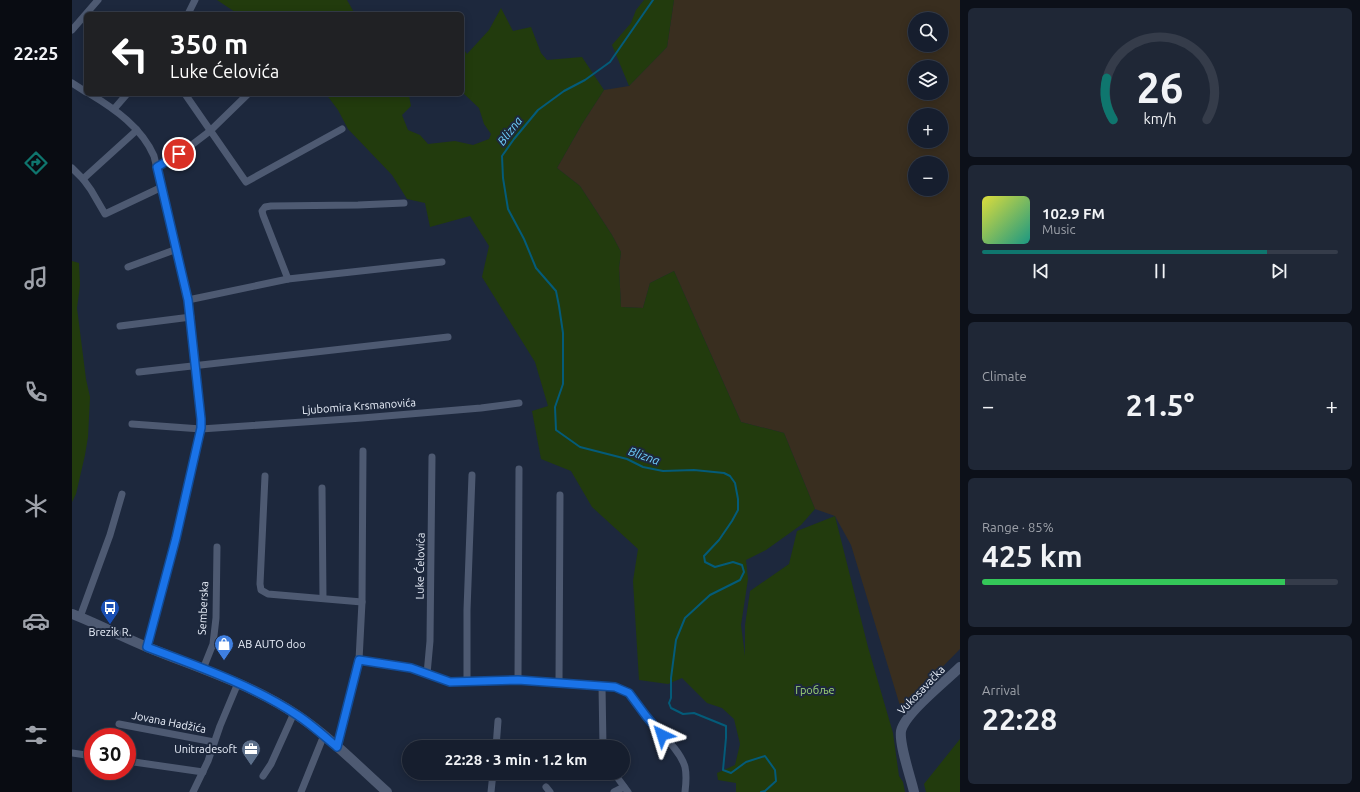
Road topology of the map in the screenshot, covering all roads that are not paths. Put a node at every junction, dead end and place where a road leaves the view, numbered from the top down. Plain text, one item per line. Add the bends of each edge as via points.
1 (98, 0) edge
2 (195, 0) edge
3 (88, 12) edge
4 (189, 12) edge
5 (84, 16) edge
6 (72, 30) edge
7 (72, 83) edge
8 (84, 91) edge
9 (93, 96) edge
10 (125, 96) edge
11 (186, 96) edge
12 (246, 96) edge
13 (114, 108) junction
14 (342, 129) dead end
15 (137, 130) junction
16 (210, 130) junction
17 (157, 167) junction
18 (72, 168) edge
19 (83, 179) junction
20 (162, 187) junction
21 (404, 203) dead end
22 (177, 249) junction
23 (442, 262) dead end
24 (128, 267) dead end
25 (288, 279) junction
26 (188, 300) junction
27 (191, 317) junction
28 (120, 326) dead end
29 (448, 337) dead end
30 (195, 367) junction
31 (139, 372) dead end
32 (519, 403) dead end
33 (132, 424) dead end
34 (201, 428) junction
35 (363, 452) dead end
36 (432, 457) dead end
37 (520, 469) dead end
38 (472, 474) dead end
39 (265, 476) dead end
40 (322, 488) dead end
41 (122, 494) dead end
42 (560, 495) dead end
43 (217, 547) dead end
44 (323, 598) junction
45 (362, 602) junction
46 (76, 616) edge
47 (147, 647) junction
48 (359, 660) junction
49 (960, 667) edge
50 (203, 669) junction
51 (427, 674) junction
52 (518, 680) junction
53 (467, 682) junction
54 (238, 683) junction
55 (559, 683) junction
56 (602, 686) junction
57 (294, 713) junction
58 (498, 721) dead end
59 (119, 724) dead end
60 (324, 735) junction
61 (497, 740) edge
62 (603, 740) edge
63 (214, 742) junction
64 (337, 747) junction
65 (72, 753) edge
66 (84, 755) edge
67 (136, 762) edge
68 (203, 772) junction
69 (263, 776) dead end
70 (493, 780) edge
71 (619, 780) edge
72 (626, 789) edge
73 (194, 792) edge
74 (301, 792) edge
75 (387, 792) edge
76 (492, 792) edge
77 (614, 792) edge
78 (685, 792) edge
79 (914, 792) edge

1 - 3 street
2 - 4 street
5 - 6 street
7 - 8 street
9 - 13 street
10 - 13 street
11 - 16 street
12 - 16 street
13 - 15 street
14 - 16 street via 246,182
15 - 17 street via 149,145
15 - 19 street
16 - 17 street
17 - 20 street
18 - 19 street
19 - 20 street via 105,214
20 - 22 street
21 - 25 street via 265,207 263,215
22 - 24 street
22 - 26 street
23 - 25 street
25 - 26 street
26 - 27 street
27 - 28 street
27 - 30 street
29 - 30 street
30 - 31 street
30 - 34 street
32 - 34 street, Ljubomira Krsmanovića via 407,414
33 - 34 street, Ljubomira Krsmanovića
34 - 47 street via 176,538
35 - 45 street
36 - 51 street, Luke Ćelovića via 430,641
37 - 52 street
38 - 53 street
39 - 44 street via 261,590 268,594
40 - 44 street
41 - 46 street via 110,535
42 - 55 street
43 - 50 street, Semberska via 216,618 213,644
44 - 45 street
45 - 48 street
46 - 47 main road
47 - 50 main road
48 - 51 street via 411,668
48 - 64 street
49 - 79 main road, Vukosavačka via 912,714 902,731 901,740
50 - 54 main road
51 - 53 street via 450,682
52 - 53 street
52 - 55 street
54 - 57 main road
54 - 63 street
55 - 56 street
56 - 62 street
56 - 78 street via 615,687 629,693 676,750 685,767
57 - 60 main road
57 - 69 street
58 - 61 street
59 - 63 street, Jovana Hadžića
60 - 64 main road
60 - 74 street
63 - 68 street
64 - 75 main road
65 - 66 street
67 - 68 street
68 - 73 street
70 - 76 street
71 - 72 street
72 - 77 street

